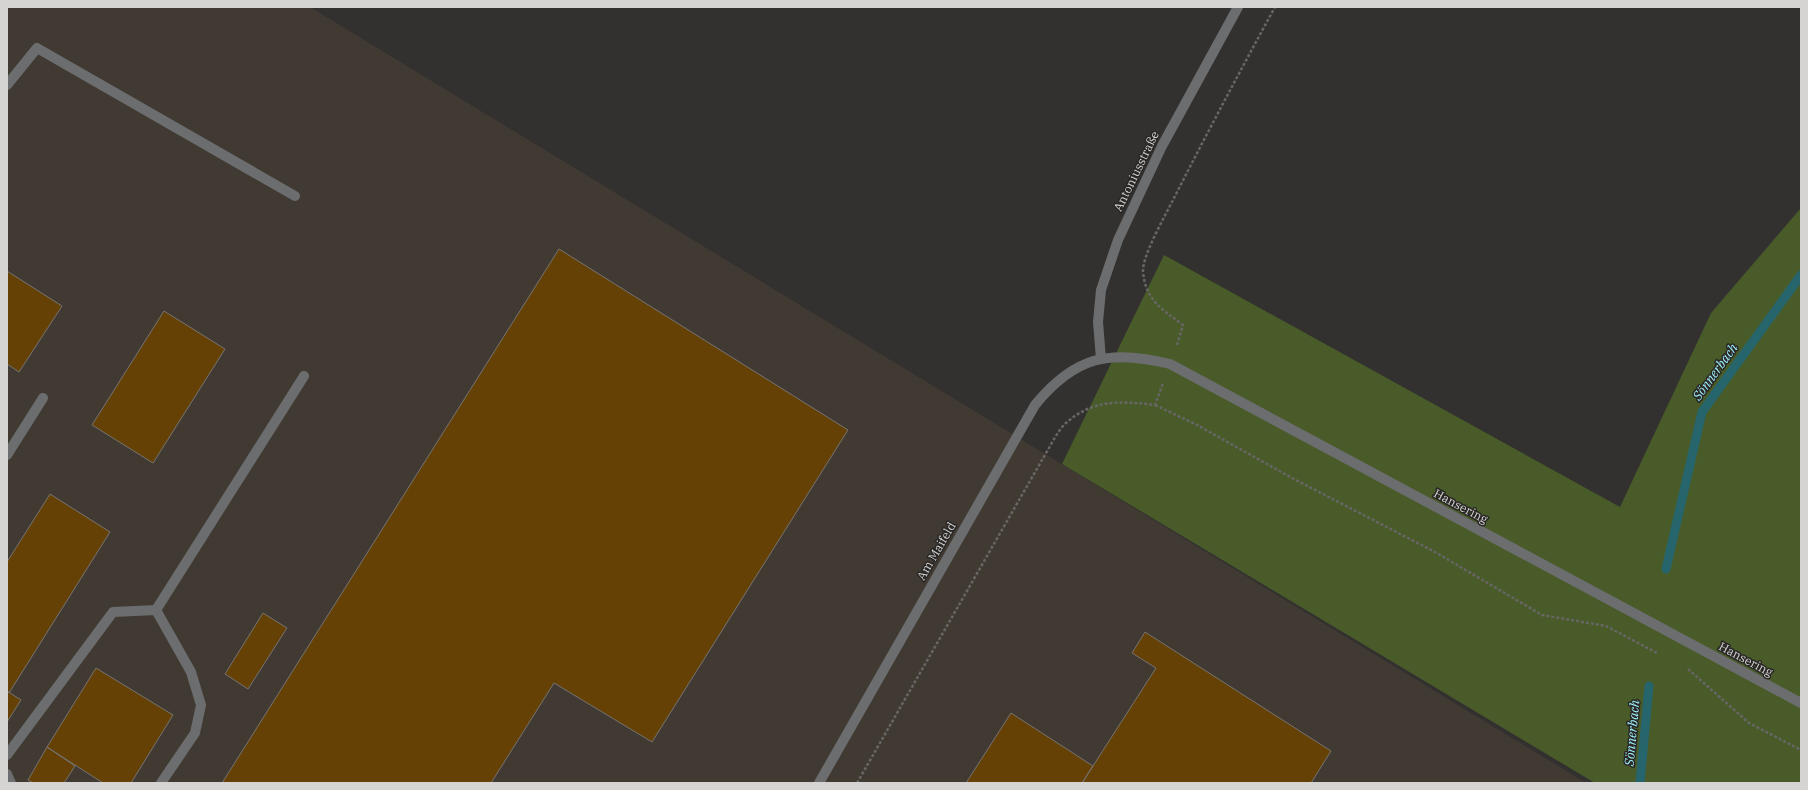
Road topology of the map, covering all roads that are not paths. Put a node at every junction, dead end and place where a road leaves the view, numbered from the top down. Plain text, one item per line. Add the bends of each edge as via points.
1 (1238, 7) edge
2 (7, 85) edge
3 (295, 196) dead end
4 (1101, 359) junction
5 (304, 376) dead end
6 (43, 398) dead end
7 (7, 455) edge
8 (156, 610) junction
9 (1801, 703) edge
10 (7, 755) edge
11 (7, 774) edge
12 (11, 783) edge
13 (161, 783) edge
14 (819, 783) edge

1 - 4 street, Antoniusstraße via 1162,146 1118,240 1101,290 1098,322
2 - 3 street via 37,48
4 - 9 street, Hansering via 1123,356 1170,364
4 - 14 street, Am Maifeld via 1079,365 1064,375 1035,405
5 - 8 street
6 - 7 street
8 - 10 street via 113,612
8 - 13 street via 191,672 201,704 195,733
11 - 12 street

